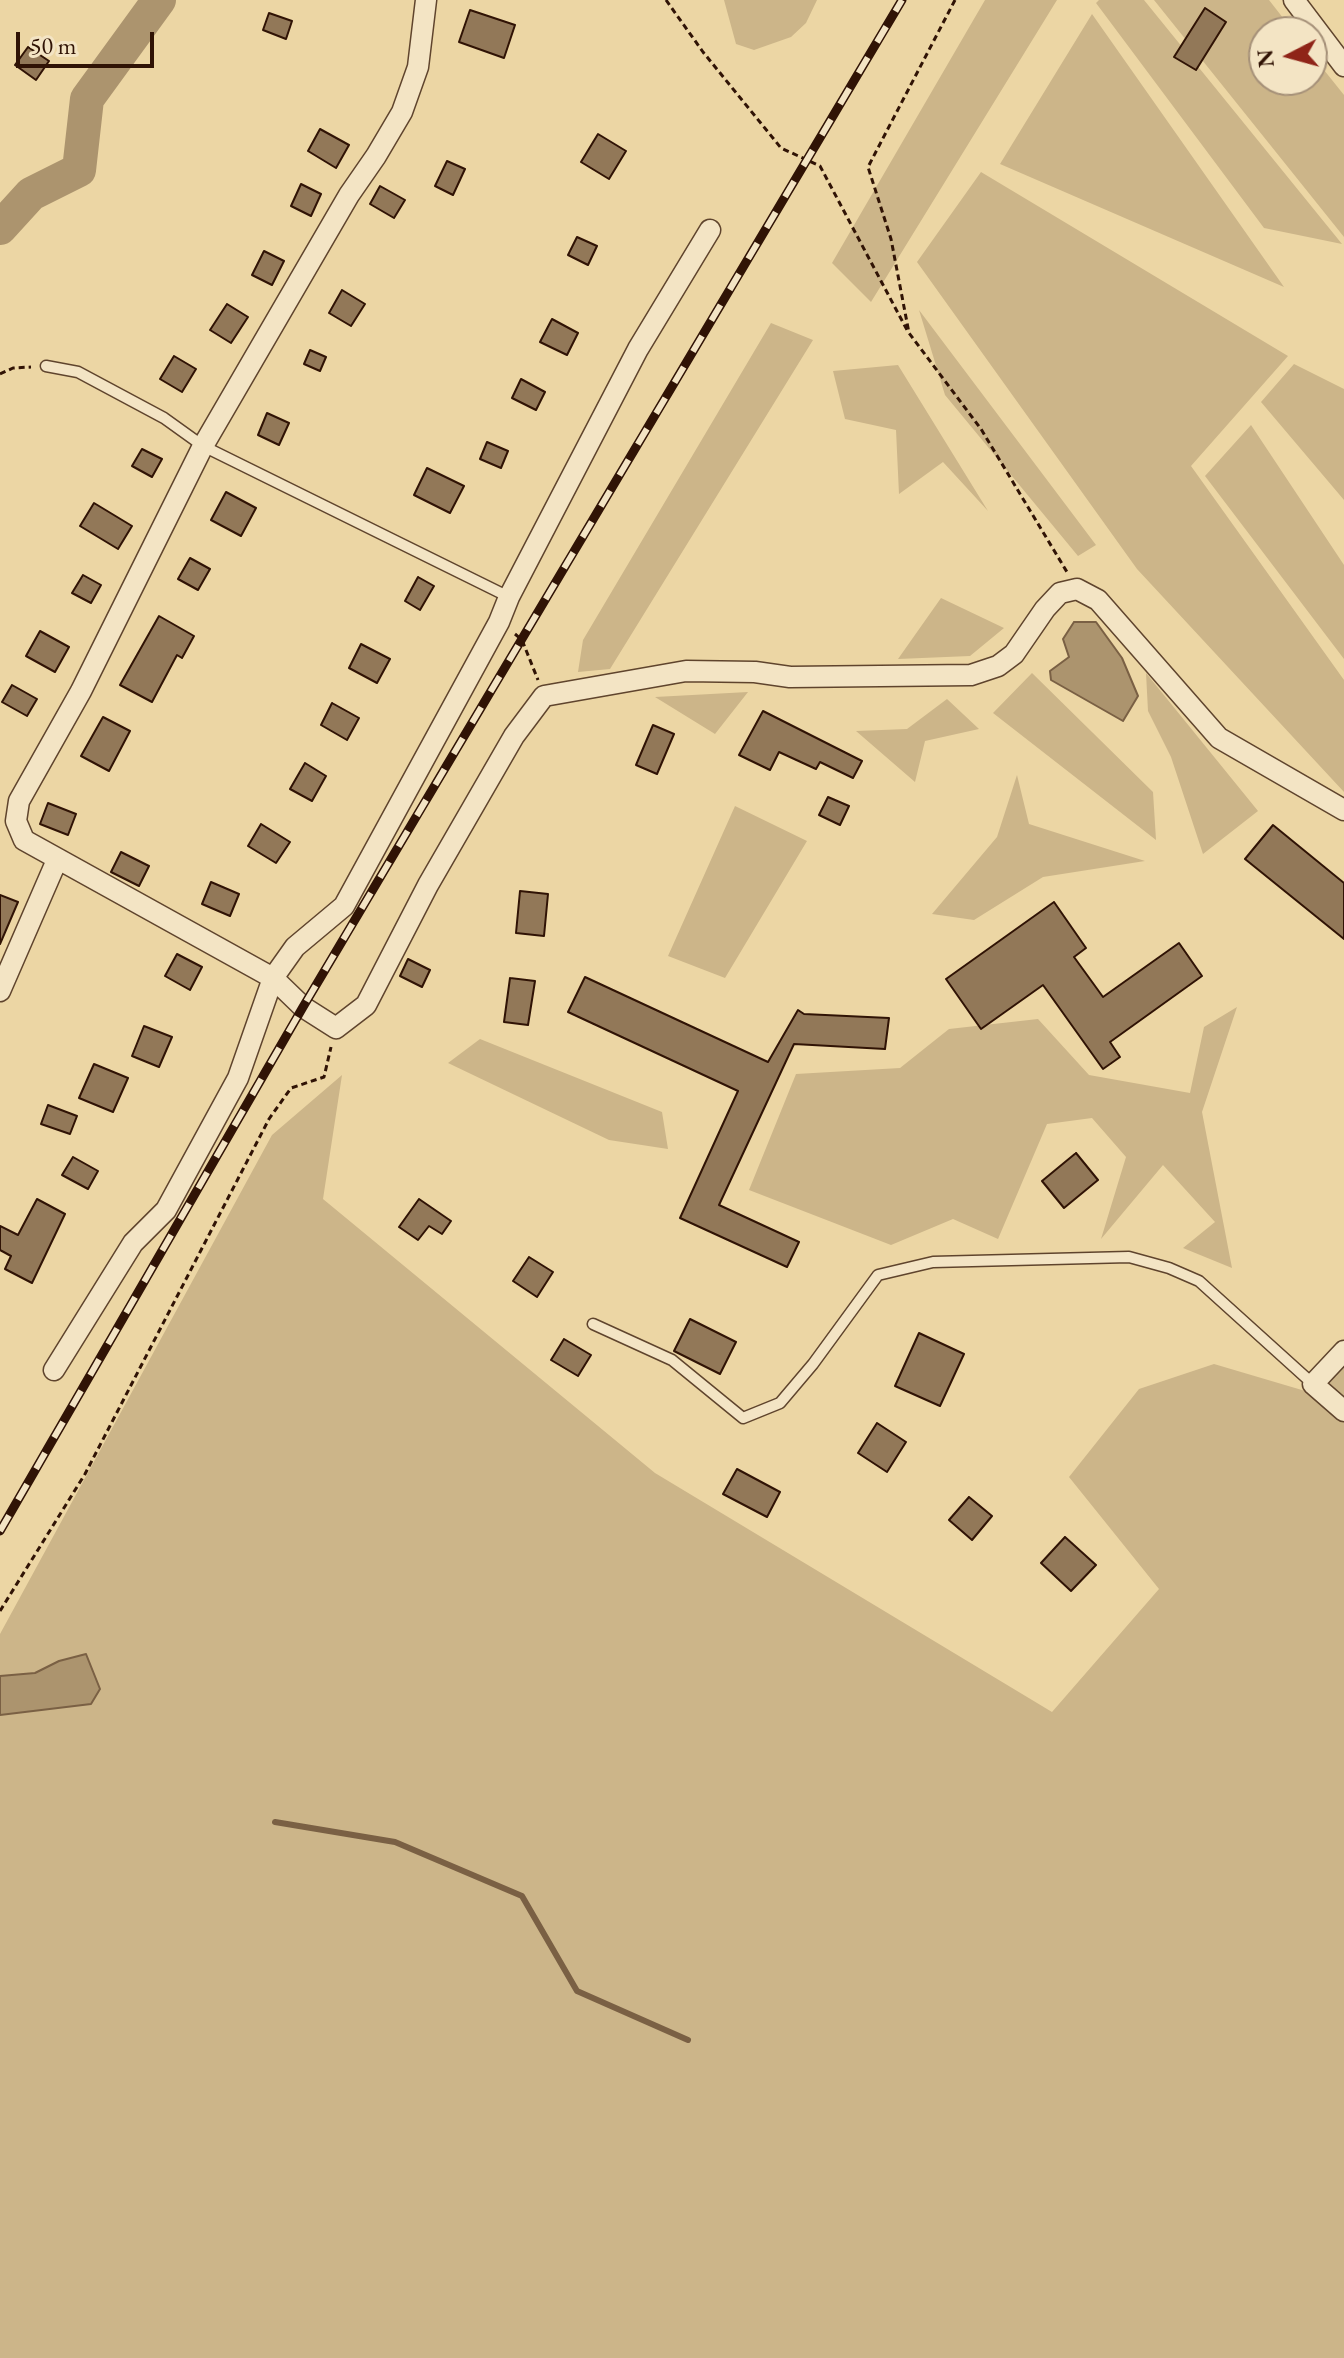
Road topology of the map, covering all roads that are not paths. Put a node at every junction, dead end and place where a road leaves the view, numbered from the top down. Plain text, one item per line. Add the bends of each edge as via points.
1 (426, 0) edge
2 (1294, 0) edge
3 (1344, 66) edge
4 (710, 230) dead end
5 (46, 366) road end
6 (203, 446) junction
7 (509, 597) junction
8 (1344, 810) edge
9 (57, 860) junction
10 (273, 978) junction
11 (0, 991) edge
12 (593, 1324) dead end
13 (1344, 1351) edge
14 (54, 1370) dead end
15 (1313, 1384) junction
16 (1344, 1411) edge

1 - 6 street via 418,67 402,112
2 - 3 street
4 - 7 street via 638,349
5 - 6 lane via 78,372 164,418
6 - 7 lane
6 - 9 street via 81,691 19,801 16,821 24,840
7 - 10 street via 344,906 295,947
8 - 10 street via 1219,738 1098,600 1077,589 1060,593 1014,654 971,675 790,677 686,671 544,696 467,817 366,1005 336,1028 303,1007
9 - 10 street
9 - 11 street
10 - 14 street via 238,1078 166,1210 133,1243
12 - 15 lane via 672,1360 743,1418 780,1403 878,1275 933,1262 1129,1257 1199,1281
13 - 15 street
15 - 16 street

